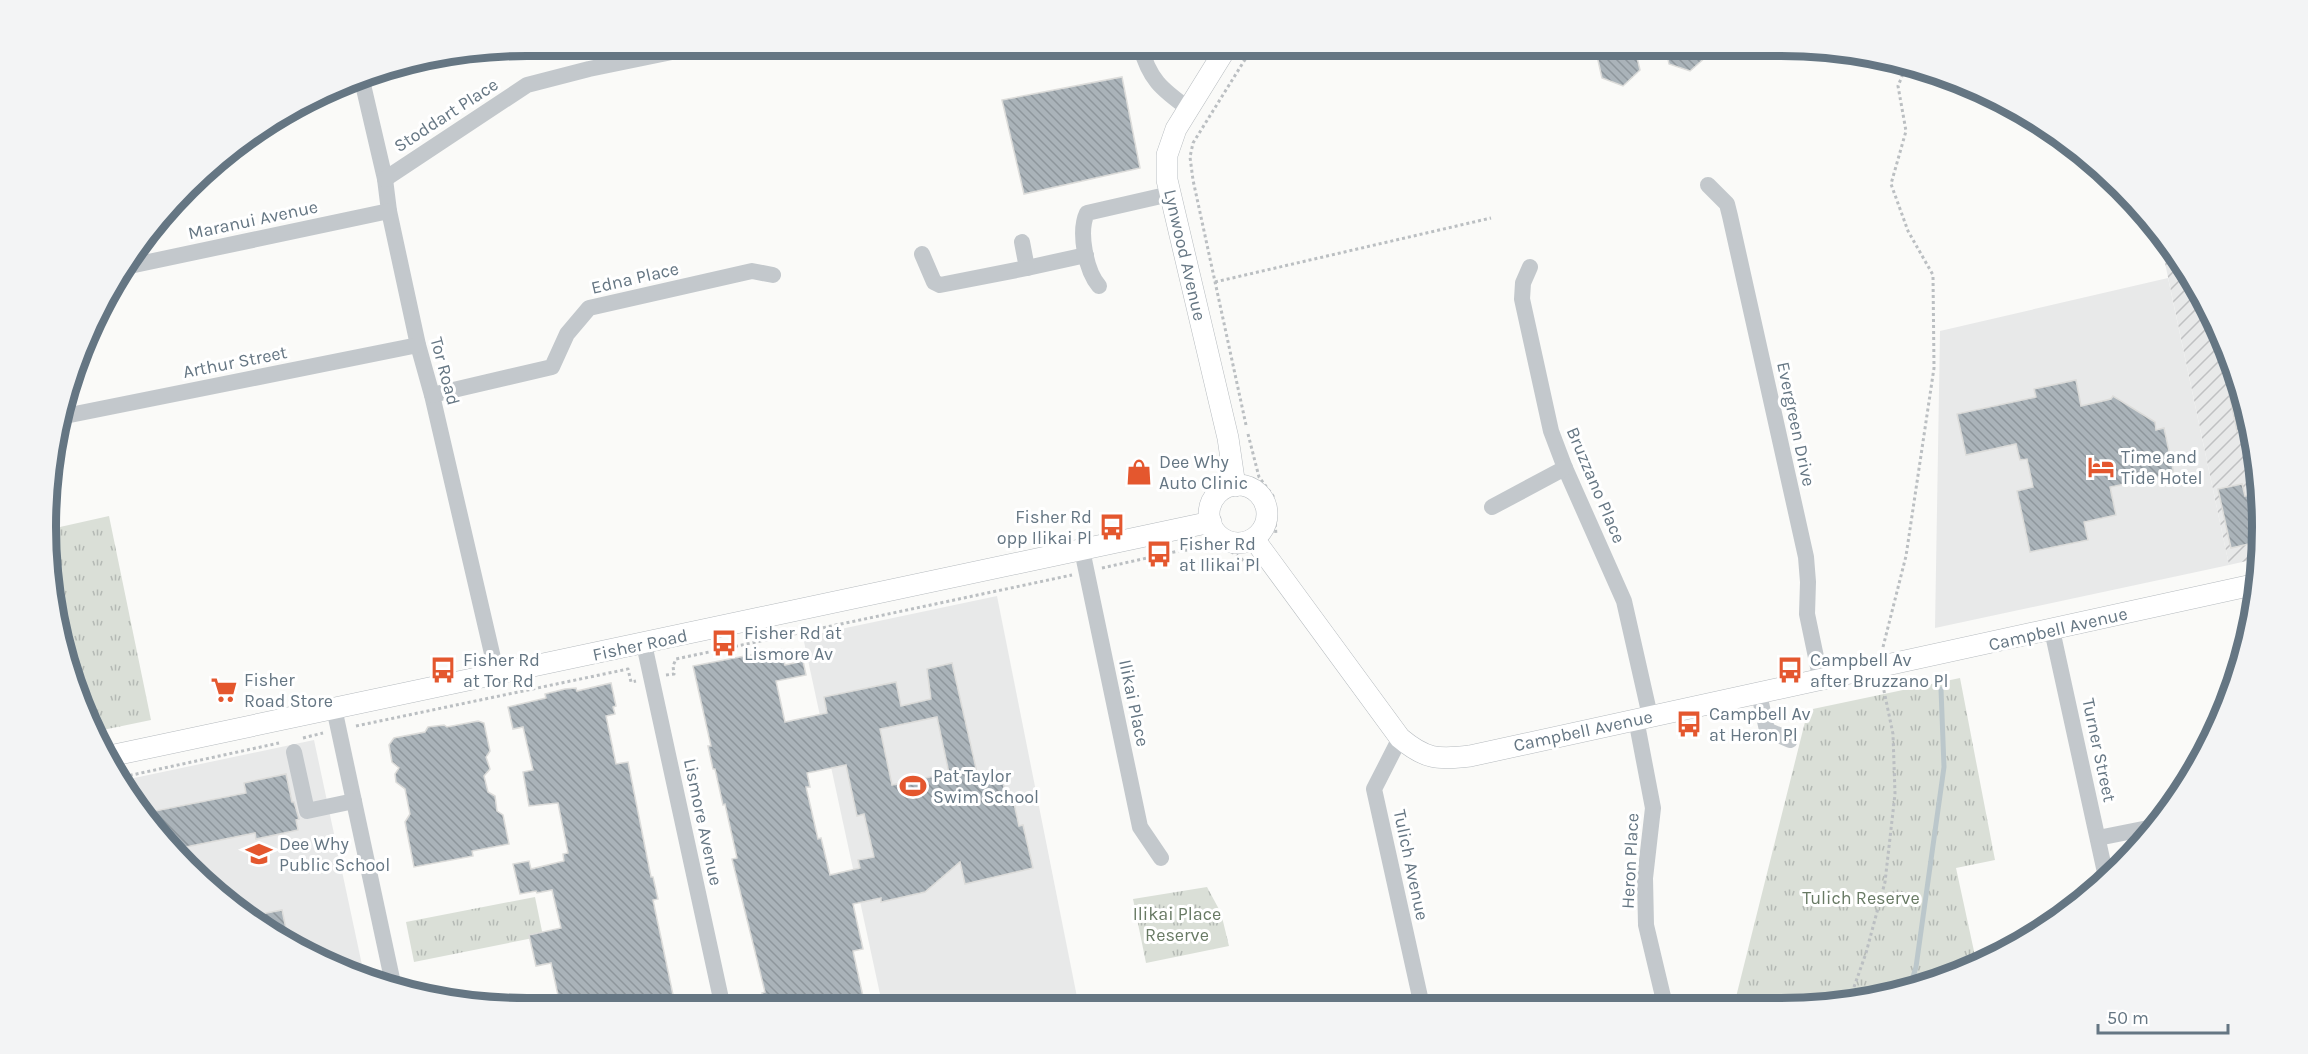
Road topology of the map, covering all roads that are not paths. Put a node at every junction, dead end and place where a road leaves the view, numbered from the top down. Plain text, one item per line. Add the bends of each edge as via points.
1 (652, 56) edge
2 (1144, 56) edge
3 (1221, 56) edge
4 (363, 85) edge
5 (1188, 108) junction
6 (385, 179) junction
7 (1708, 185) dead end
8 (1170, 194) junction
9 (389, 211) junction
10 (1022, 242) dead end
11 (922, 254) dead end
12 (1086, 255) junction
13 (135, 265) edge
14 (1530, 267) dead end
15 (1027, 268) junction
16 (772, 275) dead end
17 (1099, 286) dead end
18 (418, 345) junction
19 (432, 395) junction
20 (70, 415) edge
21 (1565, 468) junction
22 (1235, 486) junction
23 (1492, 507) dead end
24 (1211, 522) junction
25 (1254, 539) junction
26 (1082, 550) junction
27 (2248, 586) edge
28 (2052, 630) junction
29 (644, 644) junction
30 (497, 675) junction
31 (1821, 681) junction
32 (1759, 694) junction
33 (334, 708) junction
34 (1643, 718) junction
35 (1400, 738) junction
36 (1790, 740) dead end
37 (291, 744) road end
38 (115, 755) edge
39 (354, 801) junction
40 (2142, 829) edge
41 (2098, 838) junction
42 (1161, 858) dead end
43 (2104, 869) edge
44 (392, 978) edge
45 (721, 998) edge
46 (1420, 998) edge
47 (1663, 998) edge

1 - 6 street, Stoddart Place via 527,85
2 - 5 street via 1150,75
3 - 5 main road, Lynwood Avenue
4 - 6 street, Tor Road
5 - 8 main road, Lynwood Avenue via 1167,154
6 - 9 street, Tor Road
7 - 31 street, Evergreen Drive via 1727,204 1730,216 1806,557 1807,614
8 - 12 street via 1087,213 1083,220
8 - 22 main road, Lynwood Avenue via 1228,438
9 - 13 street, Maranui Avenue
9 - 18 street, Tor Road
10 - 15 street
11 - 15 street via 934,282 940,285
12 - 15 street
12 - 17 street via 1092,278
14 - 21 street, Bruzzano Place via 1523,283 1526,326 1551,431
16 - 19 street, Edna Place via 752,271 589,308 567,334 552,367
18 - 19 street, Tor Road
18 - 20 street, Arthur Street
19 - 30 street, Tor Road
21 - 23 street
21 - 34 street, Bruzzano Place via 1624,601
22 - 24 main road via 1217,494 1209,513
22 - 25 main road via 1254,490 1266,505 1265,524
24 - 25 main road via 1218,535 1232,542
24 - 26 main road, Fisher Road
25 - 35 main road, Campbell Avenue
26 - 29 main road, Fisher Road
26 - 42 street, Ilikai Place via 1140,827
27 - 28 main road, Campbell Avenue
28 - 31 main road, Campbell Avenue
28 - 41 street, Turner Street
29 - 30 main road, Fisher Road
29 - 45 street, Lismore Avenue
30 - 33 main road, Fisher Road
31 - 32 main road, Campbell Avenue
32 - 34 main road, Campbell Avenue
32 - 36 street via 1767,730
33 - 38 main road, Fisher Road
33 - 39 street
34 - 35 main road, Campbell Avenue via 1454,758 1431,758
34 - 47 street, Heron Place via 1653,808 1645,878 1646,925
35 - 46 street, Tulich Avenue via 1374,789
37 - 39 street via 307,811
39 - 44 street
40 - 41 street
41 - 43 street, Turner Street

